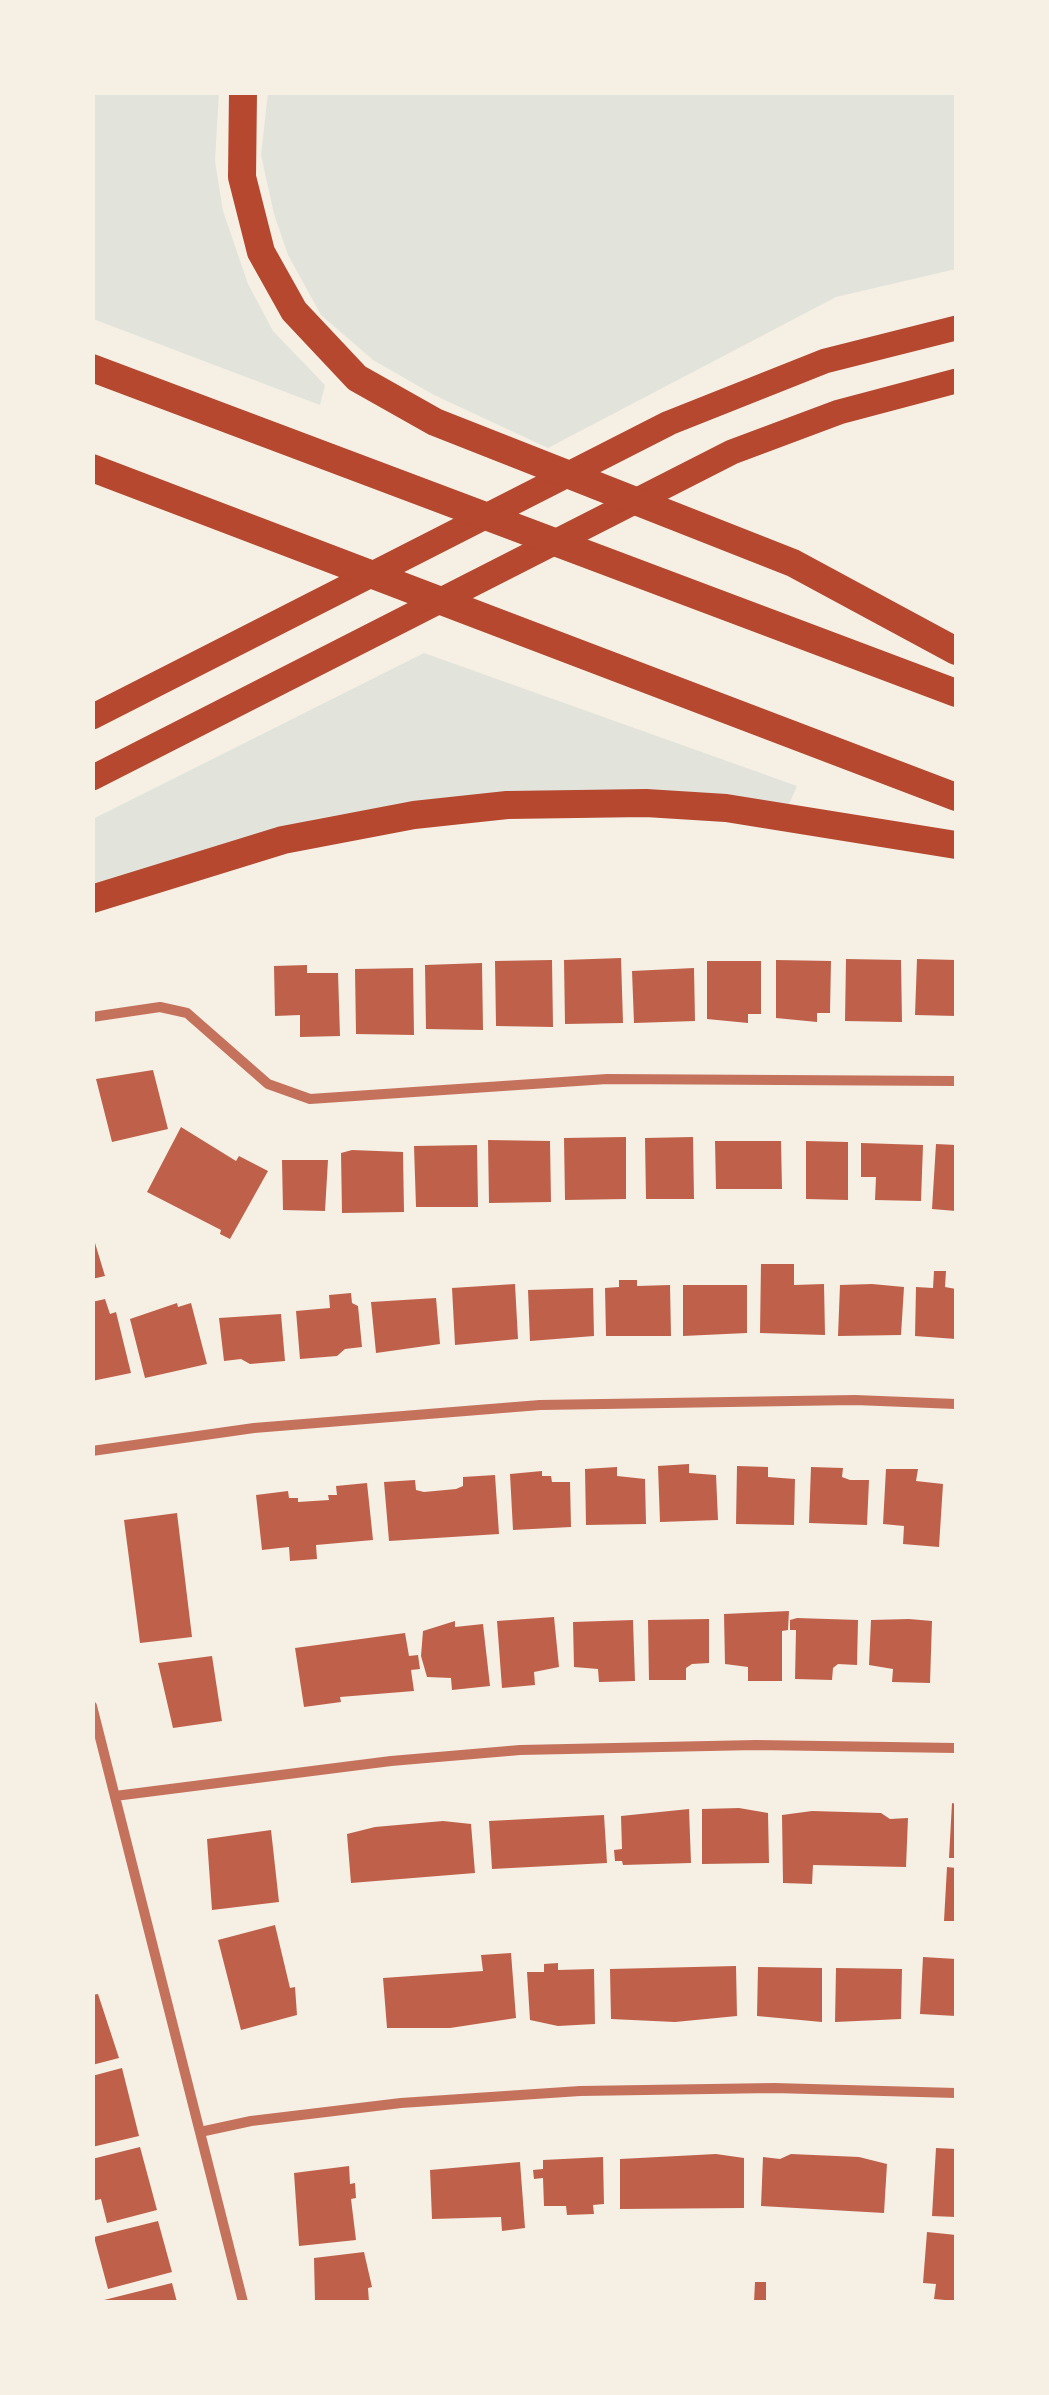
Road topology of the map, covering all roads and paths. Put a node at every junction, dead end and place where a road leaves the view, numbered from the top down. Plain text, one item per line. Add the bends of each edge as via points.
1 (243, 92) edge
2 (956, 328) edge
3 (92, 368) edge
4 (956, 381) edge
5 (92, 468) edge
6 (956, 651) edge
7 (956, 693) edge
8 (92, 718) edge
9 (92, 778) edge
10 (956, 796) edge
11 (956, 845) edge
12 (92, 899) edge
13 (92, 1017) edge
14 (956, 1082) edge
15 (956, 1404) edge
16 (92, 1450) edge
17 (92, 1706) edge
18 (956, 1748) edge
19 (115, 1796) junction
20 (956, 2093) edge
21 (200, 2132) junction
22 (243, 2302) edge

1 - 6 highway via 240,163 261,252 294,311 357,378 434,422 793,563
2 - 8 main road via 787,374 612,452
3 - 7 highway
4 - 9 main road via 839,412 678,478
5 - 10 highway
11 - 12 highway via 726,808 522,804 414,815 283,840
13 - 14 street via 160,1007 187,1013 268,1084 310,1099 606,1079
15 - 16 street via 540,1405 288,1424
17 - 19 street
18 - 19 street via 520,1750
19 - 21 street
20 - 21 street via 580,2092 401,2103
21 - 22 street

